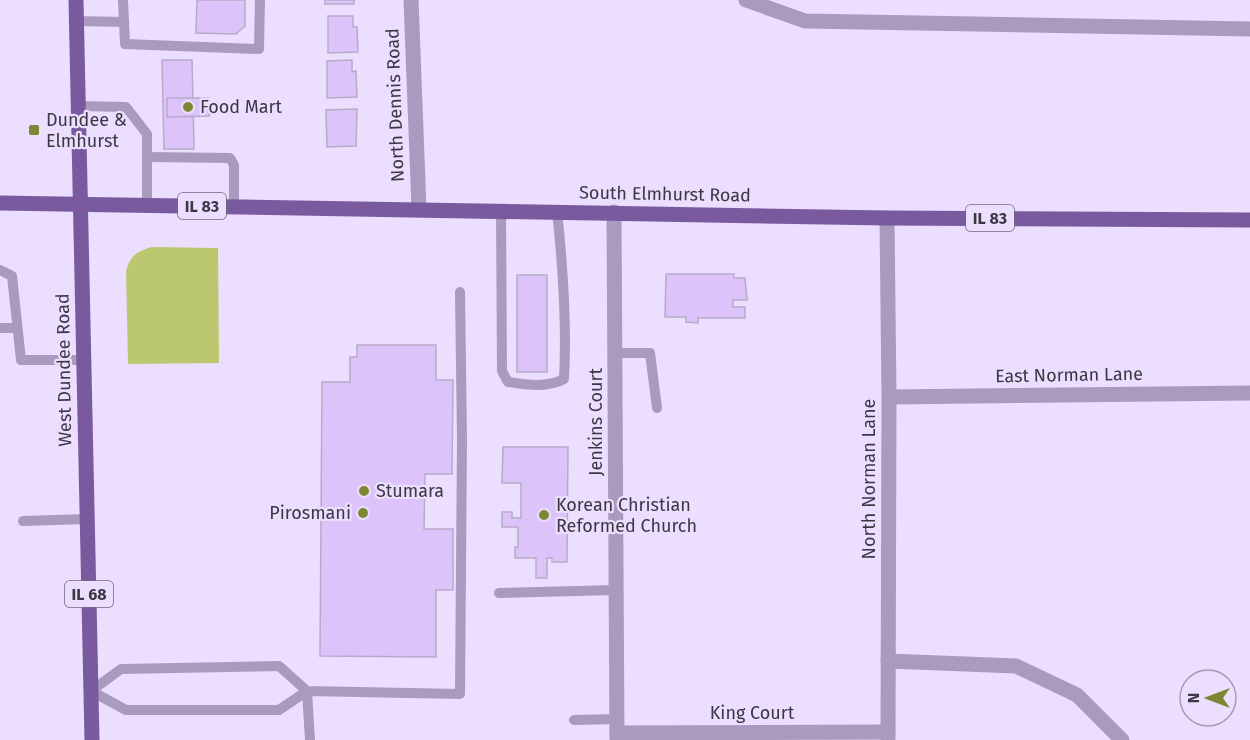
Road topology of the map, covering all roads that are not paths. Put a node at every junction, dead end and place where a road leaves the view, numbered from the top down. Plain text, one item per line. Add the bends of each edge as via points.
1 (76, 0) edge
2 (123, 0) edge
3 (260, 0) edge
4 (411, 0) edge
5 (746, 0) edge
6 (76, 21) junction
7 (124, 22) junction
8 (1250, 29) edge
9 (78, 106) junction
10 (147, 157) junction
11 (0, 203) edge
12 (80, 204) junction
13 (147, 205) junction
14 (234, 206) junction
15 (419, 209) junction
16 (501, 210) junction
17 (557, 211) junction
18 (614, 212) junction
19 (887, 218) junction
20 (1250, 220) edge
21 (0, 270) edge
22 (460, 292) dead end
23 (0, 328) edge
24 (17, 328) junction
25 (615, 353) junction
26 (83, 360) junction
27 (1250, 393) edge
28 (889, 397) junction
29 (657, 408) dead end
30 (87, 519) junction
31 (23, 521) dead end
32 (616, 590) junction
33 (499, 592) dead end
34 (888, 661) junction
35 (91, 691) junction
36 (307, 691) junction
37 (574, 720) dead end
38 (617, 731) edge
39 (888, 736) edge
40 (92, 740) edge
41 (310, 740) edge
42 (1122, 740) edge

1 - 6 main road, West Dundee Road / IL 68
2 - 7 lane
3 - 7 lane via 259,49 125,44
4 - 15 street, North Dennis Road
5 - 8 street via 805,21
6 - 7 lane
6 - 9 main road, West Dundee Road / IL 68
9 - 10 lane via 126,107 147,134
9 - 12 main road, West Dundee Road / IL 68
10 - 13 lane
10 - 14 lane via 230,158 234,165
11 - 12 main road, IL 83
12 - 13 main road, South Elmhurst Road / IL 83
12 - 26 main road, West Dundee Road / IL 68
13 - 14 main road, South Elmhurst Road / IL 83
14 - 15 main road, South Elmhurst Road / IL 83
15 - 16 main road, South Elmhurst Road / IL 83
16 - 17 main road, South Elmhurst Road / IL 83
16 - 17 lane via 502,371 508,382 523,385 554,385 564,379 563,264
17 - 18 main road, South Elmhurst Road / IL 83
18 - 19 main road, South Elmhurst Road / IL 83
18 - 25 street, Jenkins Court
19 - 20 main road, South Elmhurst Road / IL 83
19 - 28 street, North Norman Lane
21 - 24 lane via 12,276
22 - 36 lane via 460,694
23 - 24 lane
24 - 26 lane via 21,360
25 - 29 lane via 650,353
25 - 32 street, Jenkins Court
26 - 30 main road, West Dundee Road / IL 68
27 - 28 street, East Norman Lane
28 - 34 street, North Norman Lane
30 - 31 lane
30 - 35 main road, West Dundee Road / IL 68
32 - 33 lane
32 - 38 street, Jenkins Court
34 - 39 street, North Norman Lane
34 - 42 street via 1016,666 1077,694
35 - 36 lane via 126,710 279,710
35 - 36 lane via 121,669 279,666
35 - 40 main road, West Dundee Road / IL 68
36 - 41 lane
37 - 38 lane
38 - 39 street, King Court

